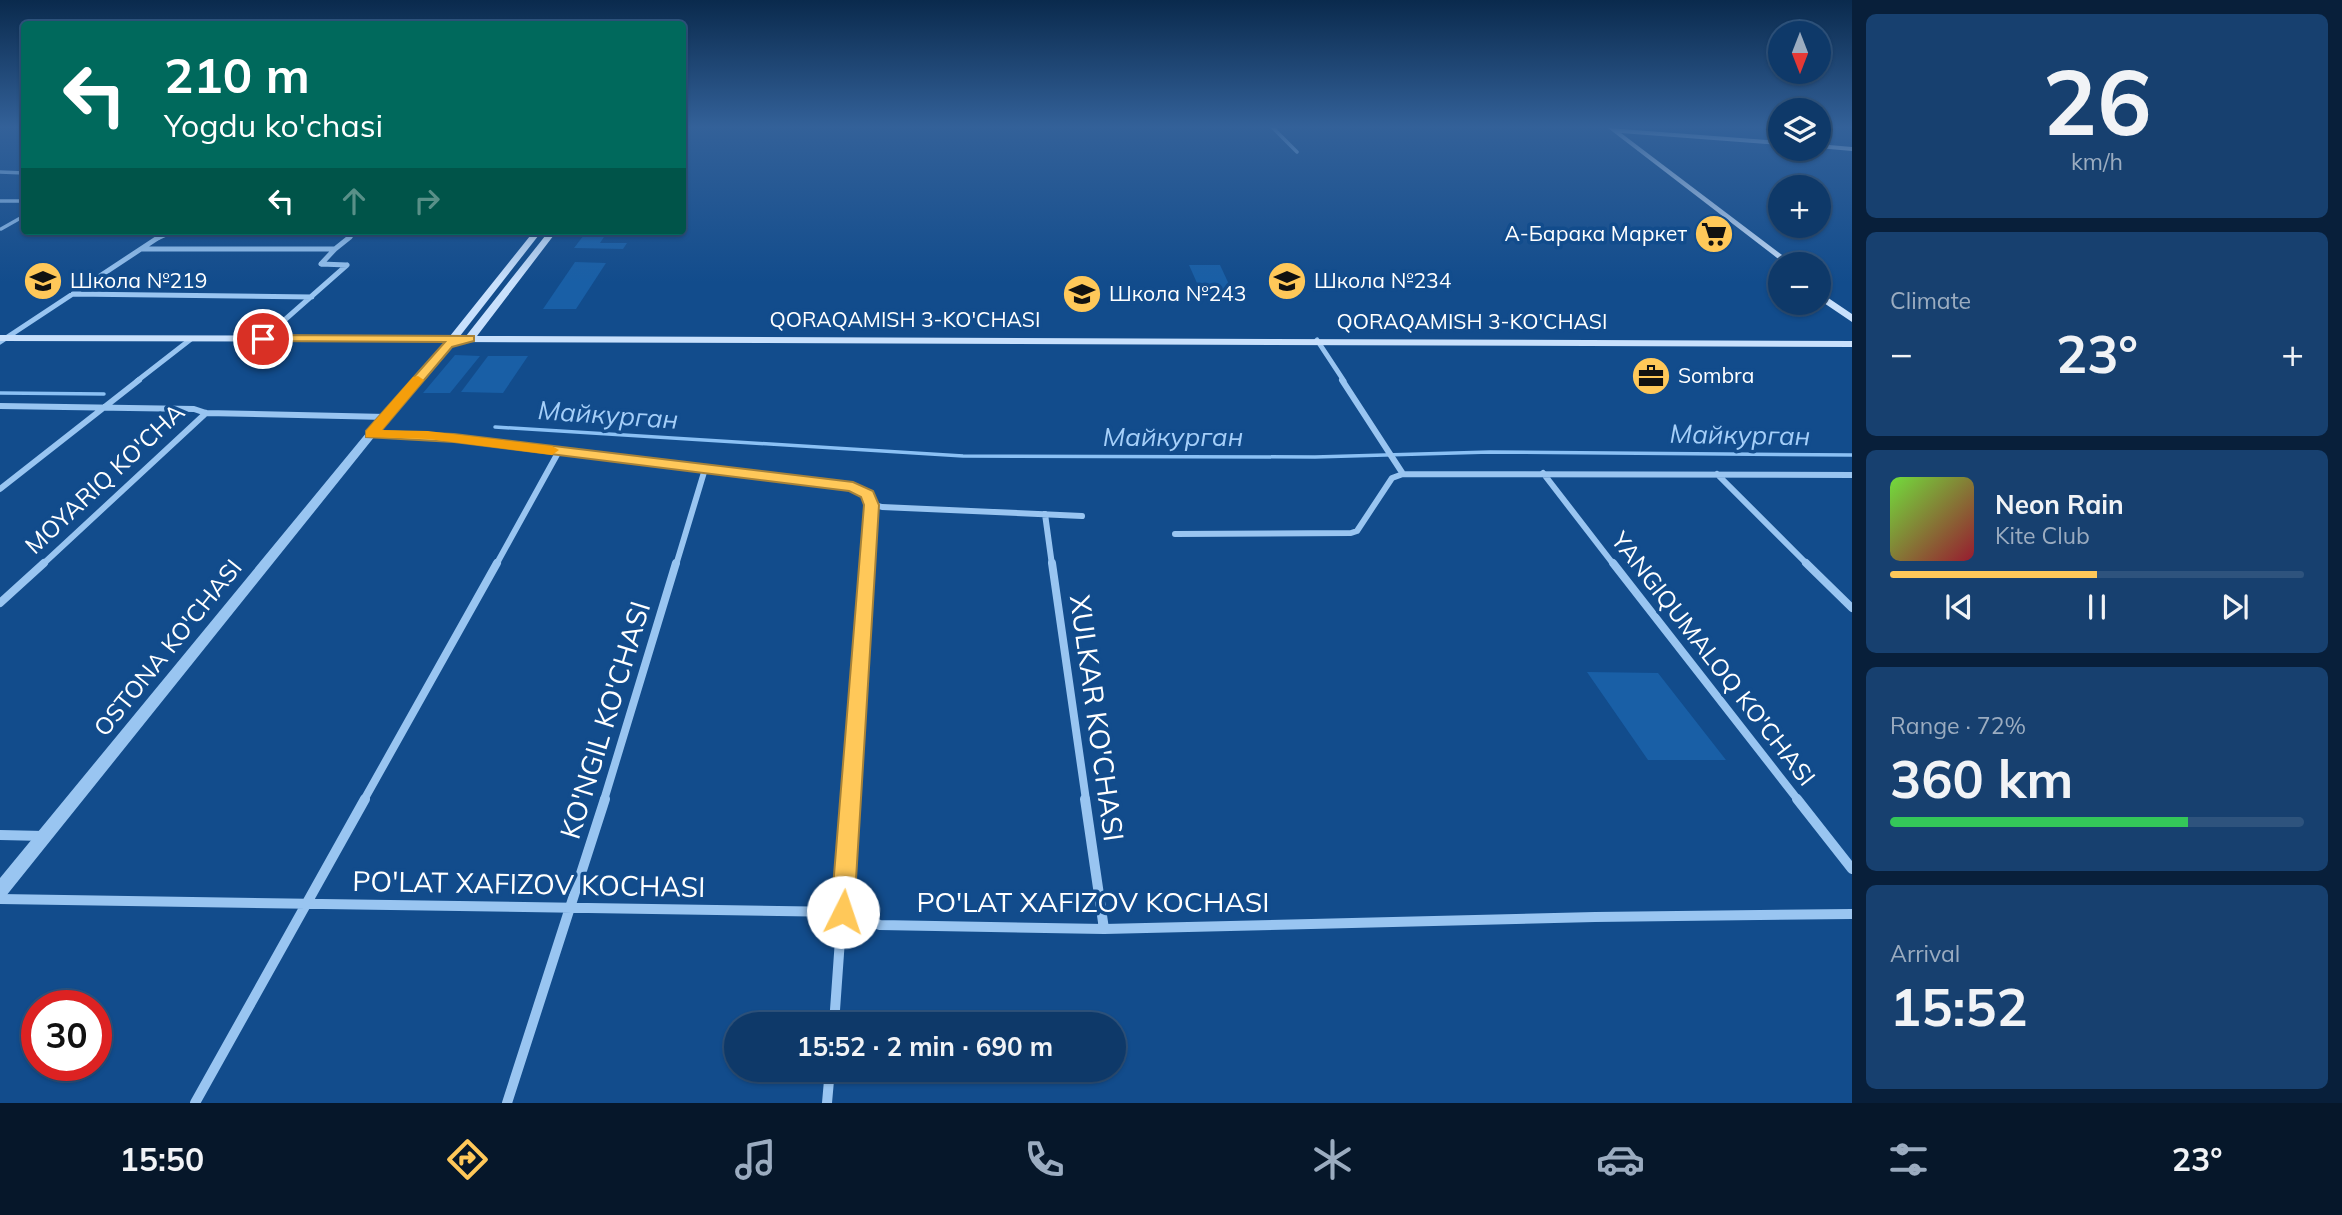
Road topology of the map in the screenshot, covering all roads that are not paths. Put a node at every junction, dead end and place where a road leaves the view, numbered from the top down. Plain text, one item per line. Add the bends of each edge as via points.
1 (1674, 179) edge
2 (1677, 179) edge
3 (0, 201) edge
4 (21, 201) edge
5 (21, 218) edge
6 (1, 229) edge
7 (167, 235) edge
8 (353, 235) edge
9 (535, 235) edge
10 (550, 235) edge
11 (142, 248) junction
12 (335, 249) junction
13 (1774, 252) edge
14 (1768, 254) edge
15 (73, 294) junction
16 (1831, 295) edge
17 (312, 297) junction
18 (1831, 304) edge
19 (1852, 310) edge
20 (1852, 319) edge
21 (470, 338) junction
22 (263, 339) junction
23 (1, 341) edge
24 (187, 342) junction
25 (450, 342) junction
26 (1319, 343) junction
27 (1852, 347) edge
28 (107, 404) junction
29 (0, 406) edge
30 (206, 413) junction
31 (386, 417) junction
32 (371, 434) junction
33 (559, 451) junction
34 (705, 469) junction
35 (1543, 473) junction
36 (1403, 474) junction
37 (1716, 474) junction
38 (1852, 475) edge
39 (0, 489) edge
40 (872, 505) junction
41 (1045, 514) junction
42 (1082, 516) dead end
43 (1175, 534) dead end
44 (0, 603) edge
45 (1852, 608) edge
46 (0, 835) edge
47 (45, 836) junction
48 (1852, 869) edge
49 (0, 891) edge
50 (0, 899) edge
51 (308, 903) junction
52 (571, 909) junction
53 (843, 912) junction
54 (1852, 914) edge
55 (1104, 929) junction
56 (835, 1012) edge
57 (829, 1082) edge
58 (195, 1103) edge
59 (507, 1103) edge
60 (827, 1103) edge

1 - 14 main road
2 - 13 main road
3 - 4 street
5 - 6 street
7 - 11 street
8 - 12 street
9 - 25 main road
10 - 21 main road
11 - 12 street
11 - 15 street
12 - 17 street via 321,264 346,265
15 - 17 street
15 - 23 street
16 - 19 main road
17 - 22 street
18 - 20 main road
21 - 25 main road, QORAQAMISH 3-KO'CHASI
21 - 26 main road, QORAQAMISH 3-KO'CHASI
22 - 24 main road, QORAQAMISH 3-KO'CHASI
22 - 25 main road, QORAQAMISH 3-KO'CHASI
23 - 24 main road, QORAQAMISH 3-KO'CHASI
24 - 25 main road, QORAQAMISH 3-KO'CHASI
24 - 28 street
25 - 26 main road, QORAQAMISH 3-KO'CHASI
25 - 31 street, OSTONA KO'CHASI
26 - 27 main road, QORAQAMISH 3-KO'CHASI
26 - 36 street
28 - 29 street
28 - 30 street via 194,408
28 - 39 street
30 - 31 street
30 - 44 street, MOYARIQ KO'CHA
31 - 32 street, OSTONA KO'CHASI
32 - 33 street via 428,435
32 - 47 street, OSTONA KO'CHASI
33 - 34 street
33 - 51 street
34 - 40 street via 853,487 868,494
34 - 52 street, KO'NGIL KO'CHASI
35 - 36 street
35 - 37 street
35 - 48 street, YANGIQUMALOQ KO'CHASI
36 - 43 street via 1392,478 1357,531 1351,533
37 - 38 street
37 - 45 street
40 - 41 street
40 - 53 street
41 - 42 street
41 - 55 street, XULKAR KO'CHASI
46 - 47 street
47 - 49 street, OSTONA KO'CHASI
50 - 51 street, PO'LAT XAFIZOV KOCHASI
51 - 52 street, PO'LAT XAFIZOV KOCHASI
51 - 58 street
52 - 53 street, PO'LAT XAFIZOV KOCHASI
52 - 59 street, KO'NGIL KO'CHASI
53 - 55 street, PO'LAT XAFIZOV KOCHASI via 880,925
53 - 56 street
54 - 55 street, PO'LAT XAFIZOV KOCHASI
57 - 60 street

